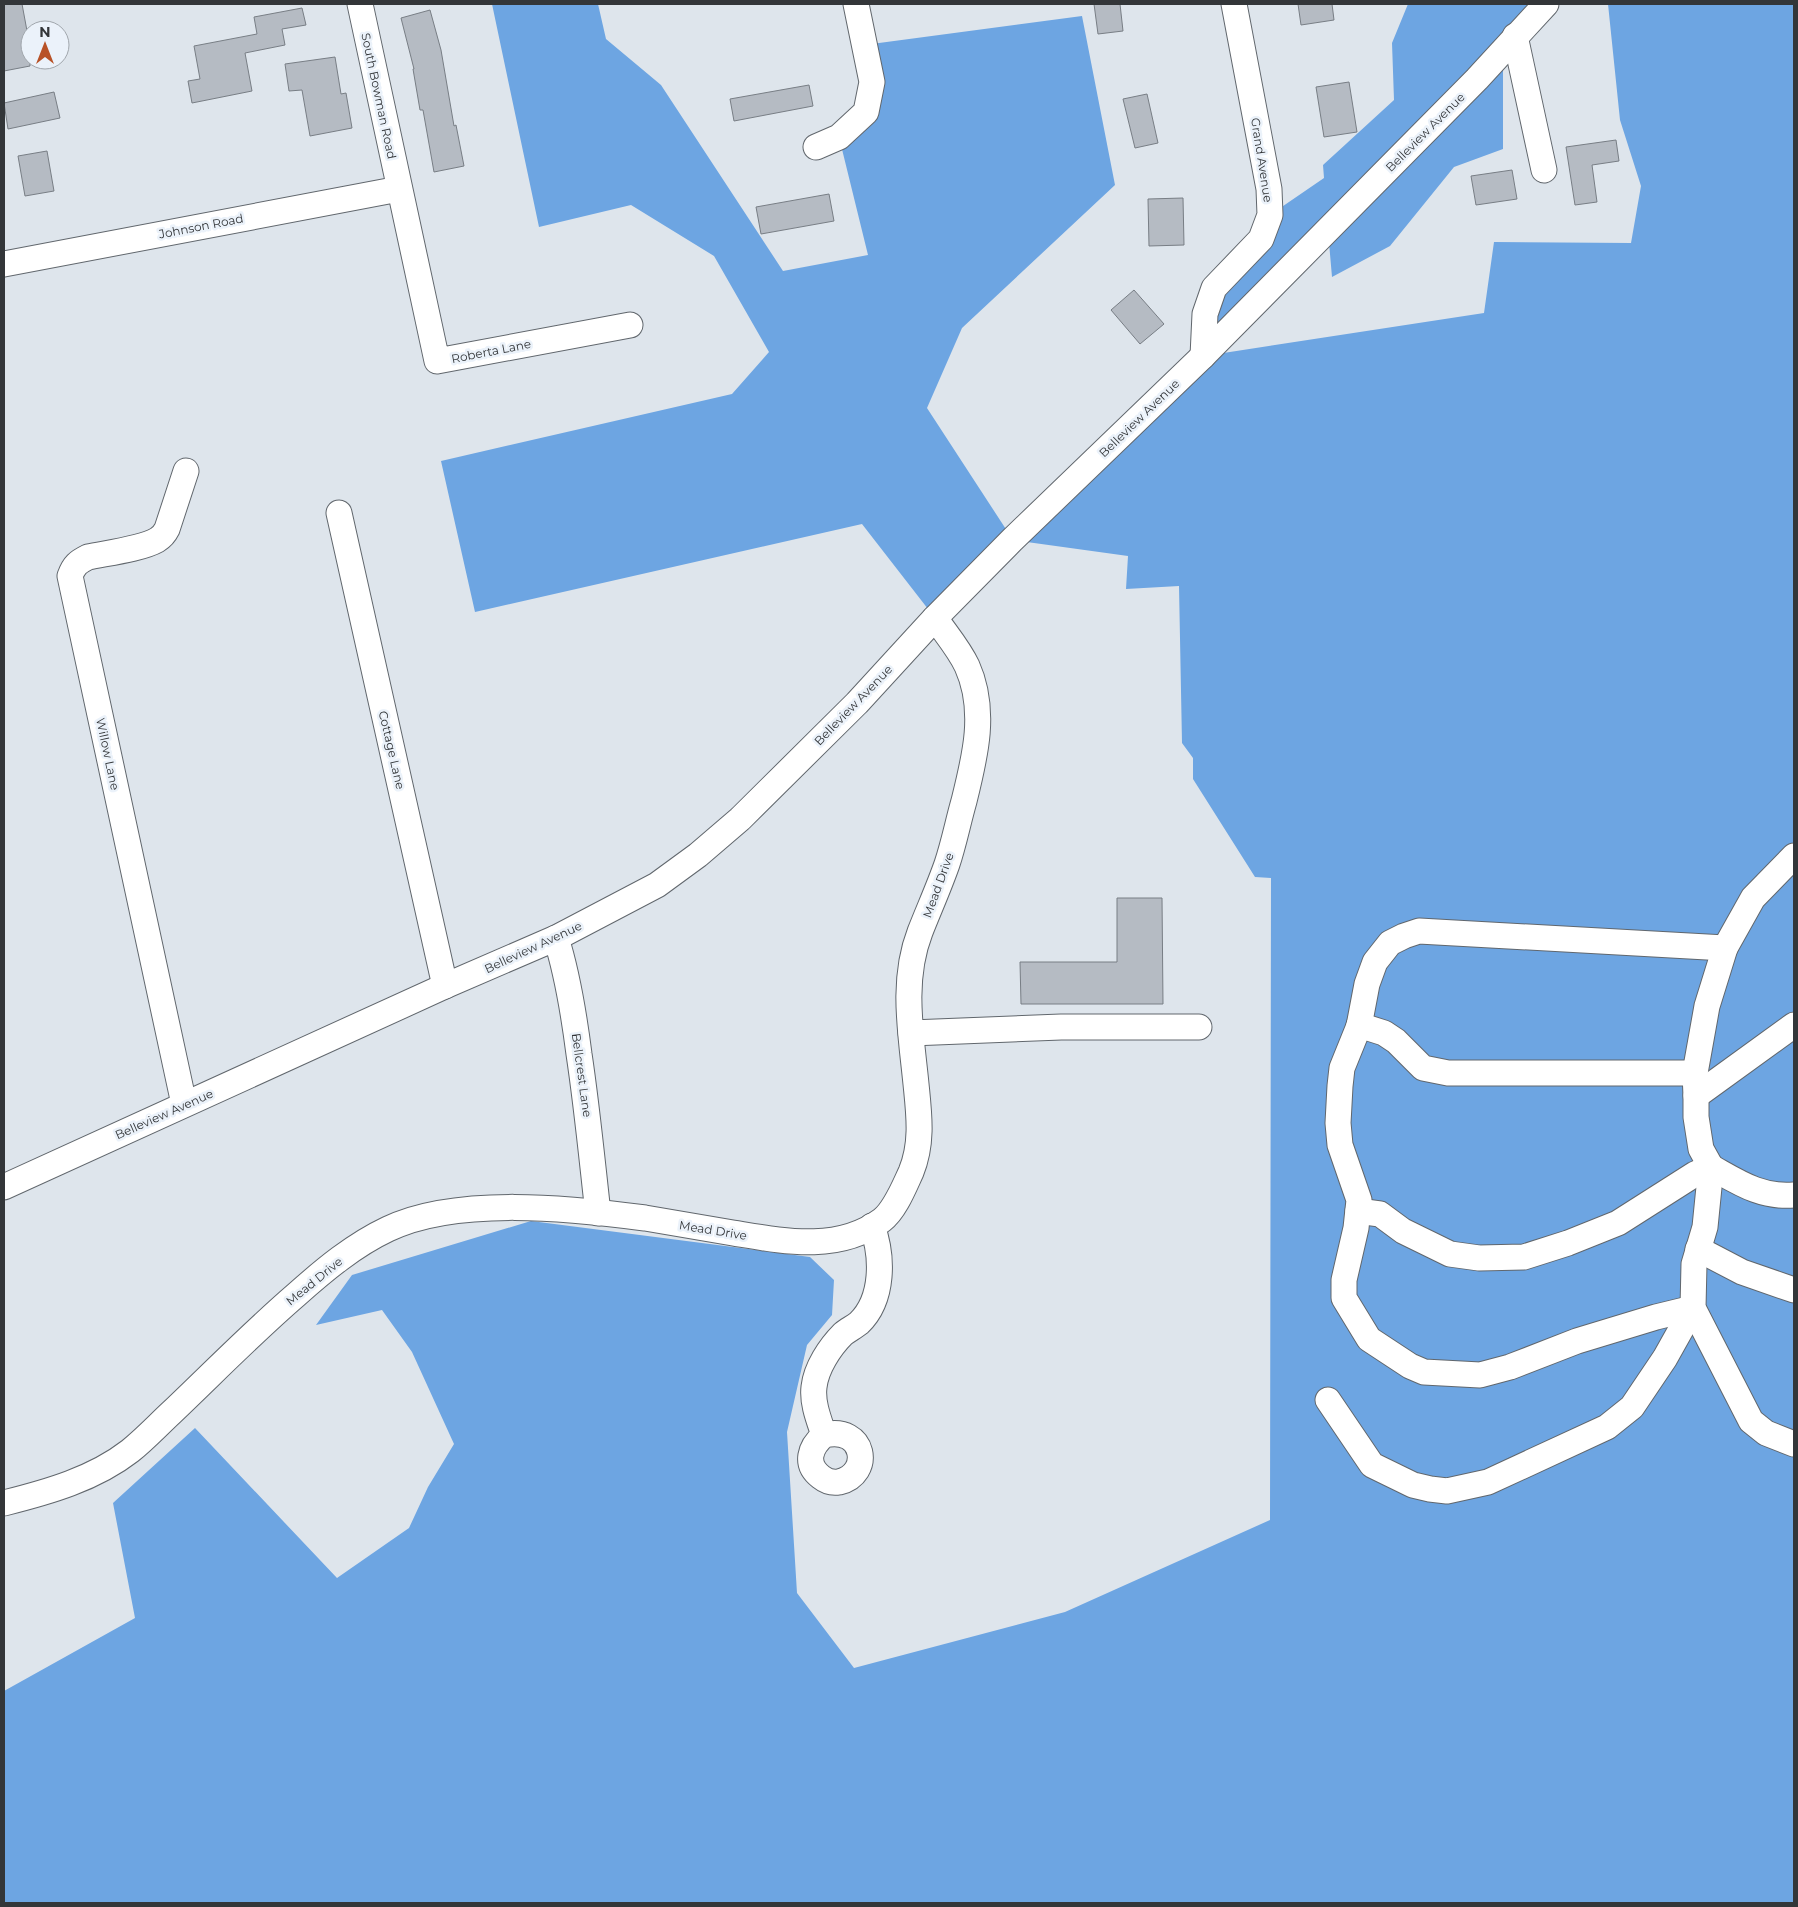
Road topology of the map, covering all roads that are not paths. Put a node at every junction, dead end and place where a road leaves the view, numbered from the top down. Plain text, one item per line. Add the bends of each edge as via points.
1 (360, 4) edge
2 (856, 4) edge
3 (1234, 4) edge
4 (1546, 4) edge
5 (1515, 36) junction
6 (816, 147) dead end
7 (1544, 170) dead end
8 (399, 188) junction
9 (4, 261) edge
10 (630, 325) dead end
11 (1203, 356) junction
12 (186, 471) dead end
13 (339, 513) dead end
14 (935, 618) junction
15 (1794, 856) edge
16 (556, 938) junction
17 (1725, 948) junction
18 (445, 986) junction
19 (1359, 1025) junction
20 (1794, 1025) edge
21 (1199, 1027) dead end
22 (911, 1033) junction
23 (1695, 1084) junction
24 (184, 1104) junction
25 (1711, 1168) junction
26 (4, 1187) edge
27 (1794, 1195) edge
28 (1358, 1210) junction
29 (598, 1213) junction
30 (872, 1226) junction
31 (1698, 1249) junction
32 (1794, 1290) edge
33 (1694, 1308) junction
34 (1328, 1400) dead end
35 (824, 1435) dead end
36 (1794, 1444) edge
37 (4, 1503) edge

1 - 8 street, South Bowman Road
2 - 6 street via 872,82 866,112 839,137
3 - 11 street, Grand Avenue via 1269,188 1270,215 1261,239 1214,288 1205,314
4 - 5 street, Belleview Avenue
5 - 7 street
5 - 11 street, Belleview Avenue via 1477,79
8 - 9 street, Johnson Road
8 - 10 street, Roberta Lane via 437,361
11 - 14 street, Belleview Avenue
12 - 24 street, Willow Lane via 163,535 146,544 88,557 73,567 70,576
13 - 18 street, Cottage Lane
14 - 16 street, Belleview Avenue via 857,703 740,819 698,855 657,884
14 - 22 street, Mead Drive via 967,667 978,716 977,743 948,862 914,948 909,975
15 - 17 street via 1753,898
16 - 18 street, Belleview Avenue
16 - 29 street, Bellcrest Lane via 572,999
17 - 19 street via 1419,931 1390,943 1375,962
17 - 23 street via 1707,1006
18 - 24 street, Belleview Avenue
19 - 23 street via 1384,1033 1396,1041 1423,1068 1448,1073
19 - 28 street via 1342,1068 1338,1123 1340,1145 1359,1200
20 - 23 street
21 - 22 street via 1061,1027
22 - 30 street, Mead Drive via 919,1146 898,1198 886,1218
23 - 25 street via 1701,1149
24 - 26 street, Belleview Avenue
25 - 27 street via 1754,1191
25 - 28 street via 1695,1174 1618,1223 1524,1258 1450,1254 1403,1231 1380,1214
25 - 31 street via 1705,1227
28 - 33 street via 1344,1280 1344,1298 1370,1339 1424,1372 1480,1375 1656,1316
29 - 30 street, Mead Drive via 788,1242 814,1243 836,1239
29 - 37 street, Mead Drive via 494,1208 412,1219 385,1230 320,1274 261,1325 129,1452 59,1488
30 - 35 street via 878,1242 879,1261 874,1298 859,1323 843,1334 829,1352 814,1386 815,1405
31 - 32 street via 1742,1272
31 - 33 street via 1694,1264
33 - 34 street via 1632,1407 1608,1427 1488,1482 1447,1490 1430,1489 1413,1485 1372,1465
33 - 36 street via 1751,1421 1766,1433

